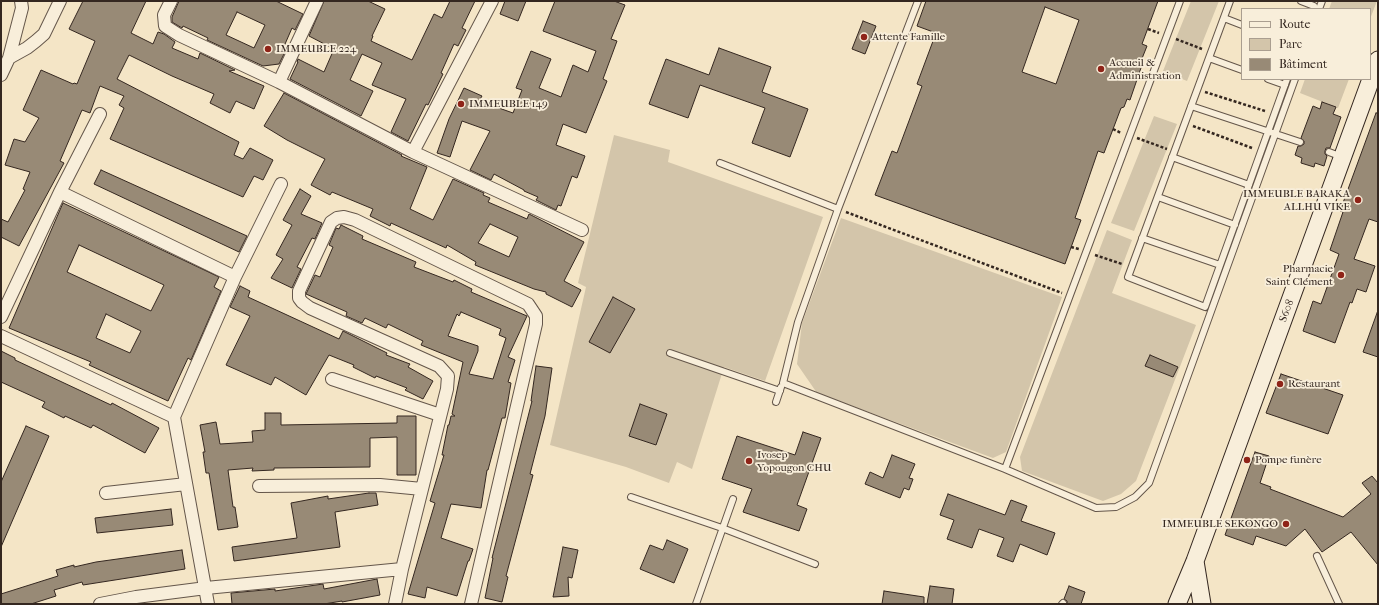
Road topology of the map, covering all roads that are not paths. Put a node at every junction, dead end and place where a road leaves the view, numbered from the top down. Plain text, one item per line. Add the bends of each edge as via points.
1 (21, 1) edge
2 (60, 1) edge
3 (171, 1) edge
4 (317, 1) edge
5 (492, 1) edge
6 (918, 1) edge
7 (1180, 1) edge
8 (1230, 1) edge
9 (1301, 1) edge
10 (1322, 1) edge
11 (1315, 6) edge
12 (1224, 18) junction
13 (1241, 25) edge
14 (9, 58) junction
15 (1209, 58) junction
16 (1378, 60) edge
17 (1241, 70) edge
18 (1, 75) edge
19 (1371, 76) edge
20 (1274, 80) edge
21 (1295, 80) edge
22 (1369, 80) edge
23 (279, 82) junction
24 (1286, 82) edge
25 (1191, 106) junction
26 (100, 114) dead end
27 (1268, 132) junction
28 (1276, 134) junction
29 (1300, 142) dead end
30 (413, 152) junction
31 (1172, 157) junction
32 (720, 163) dead end
33 (281, 184) dead end
34 (1249, 185) junction
35 (60, 192) junction
36 (1158, 197) junction
37 (838, 209) junction
38 (1234, 225) junction
39 (582, 230) dead end
40 (1142, 238) junction
41 (1220, 265) junction
42 (235, 277) junction
43 (1, 317) edge
44 (1, 336) edge
45 (670, 353) dead end
46 (332, 379) dead end
47 (783, 383) junction
48 (780, 391) junction
49 (776, 402) dead end
50 (440, 415) junction
51 (174, 417) junction
52 (1005, 469) junction
53 (186, 484) junction
54 (259, 486) dead end
55 (422, 489) junction
56 (106, 493) dead end
57 (631, 496) dead end
58 (733, 499) dead end
59 (722, 528) junction
60 (1317, 556) dead end
61 (1195, 561) junction
62 (815, 564) dead end
63 (402, 569) junction
64 (206, 588) junction
65 (100, 604) edge
66 (208, 604) edge
67 (395, 604) edge
68 (471, 604) edge
69 (696, 604) edge
70 (1177, 604) edge
71 (1202, 604) edge
72 (1339, 604) edge

1 - 14 street via 22,8
2 - 14 street via 44,34 32,45
3 - 23 street via 164,15 169,29
4 - 23 street
5 - 30 street
6 - 37 lane
7 - 52 lane
8 - 12 lane
9 - 11 lane
10 - 11 lane
12 - 13 lane
12 - 15 lane
14 - 18 street
15 - 17 lane
15 - 25 lane
16 - 19 street, S608
20 - 24 lane
21 - 28 lane
22 - 61 street, S608 via 1336,155
23 - 30 street
24 - 27 lane
25 - 27 lane
25 - 31 lane
26 - 35 street
27 - 28 lane
27 - 34 lane
28 - 29 lane
28 - 52 lane via 1149,483 1135,497 1116,507 1096,508
30 - 39 street
31 - 34 lane
31 - 36 lane
32 - 37 lane
33 - 42 street
34 - 38 lane
35 - 42 street
35 - 43 street
36 - 38 lane
36 - 40 lane
37 - 47 lane via 798,322
38 - 41 lane
40 - 41 lane
40 - 41 lane via 1128,277 1205,307
42 - 51 street
44 - 51 street
45 - 48 lane
46 - 50 street
47 - 48 lane
47 - 52 lane
48 - 49 lane
50 - 55 street
50 - 68 street via 448,376 439,366 310,308 299,298 299,291 331,222 337,218 355,220 528,304 536,316
51 - 53 street
53 - 56 street
53 - 64 street
54 - 55 street via 380,485
55 - 63 street
57 - 59 lane
58 - 59 lane
59 - 62 lane
59 - 69 lane
60 - 72 lane
61 - 70 street, S608
61 - 71 street, S608
63 - 64 street
63 - 67 street
64 - 65 street
64 - 66 street

